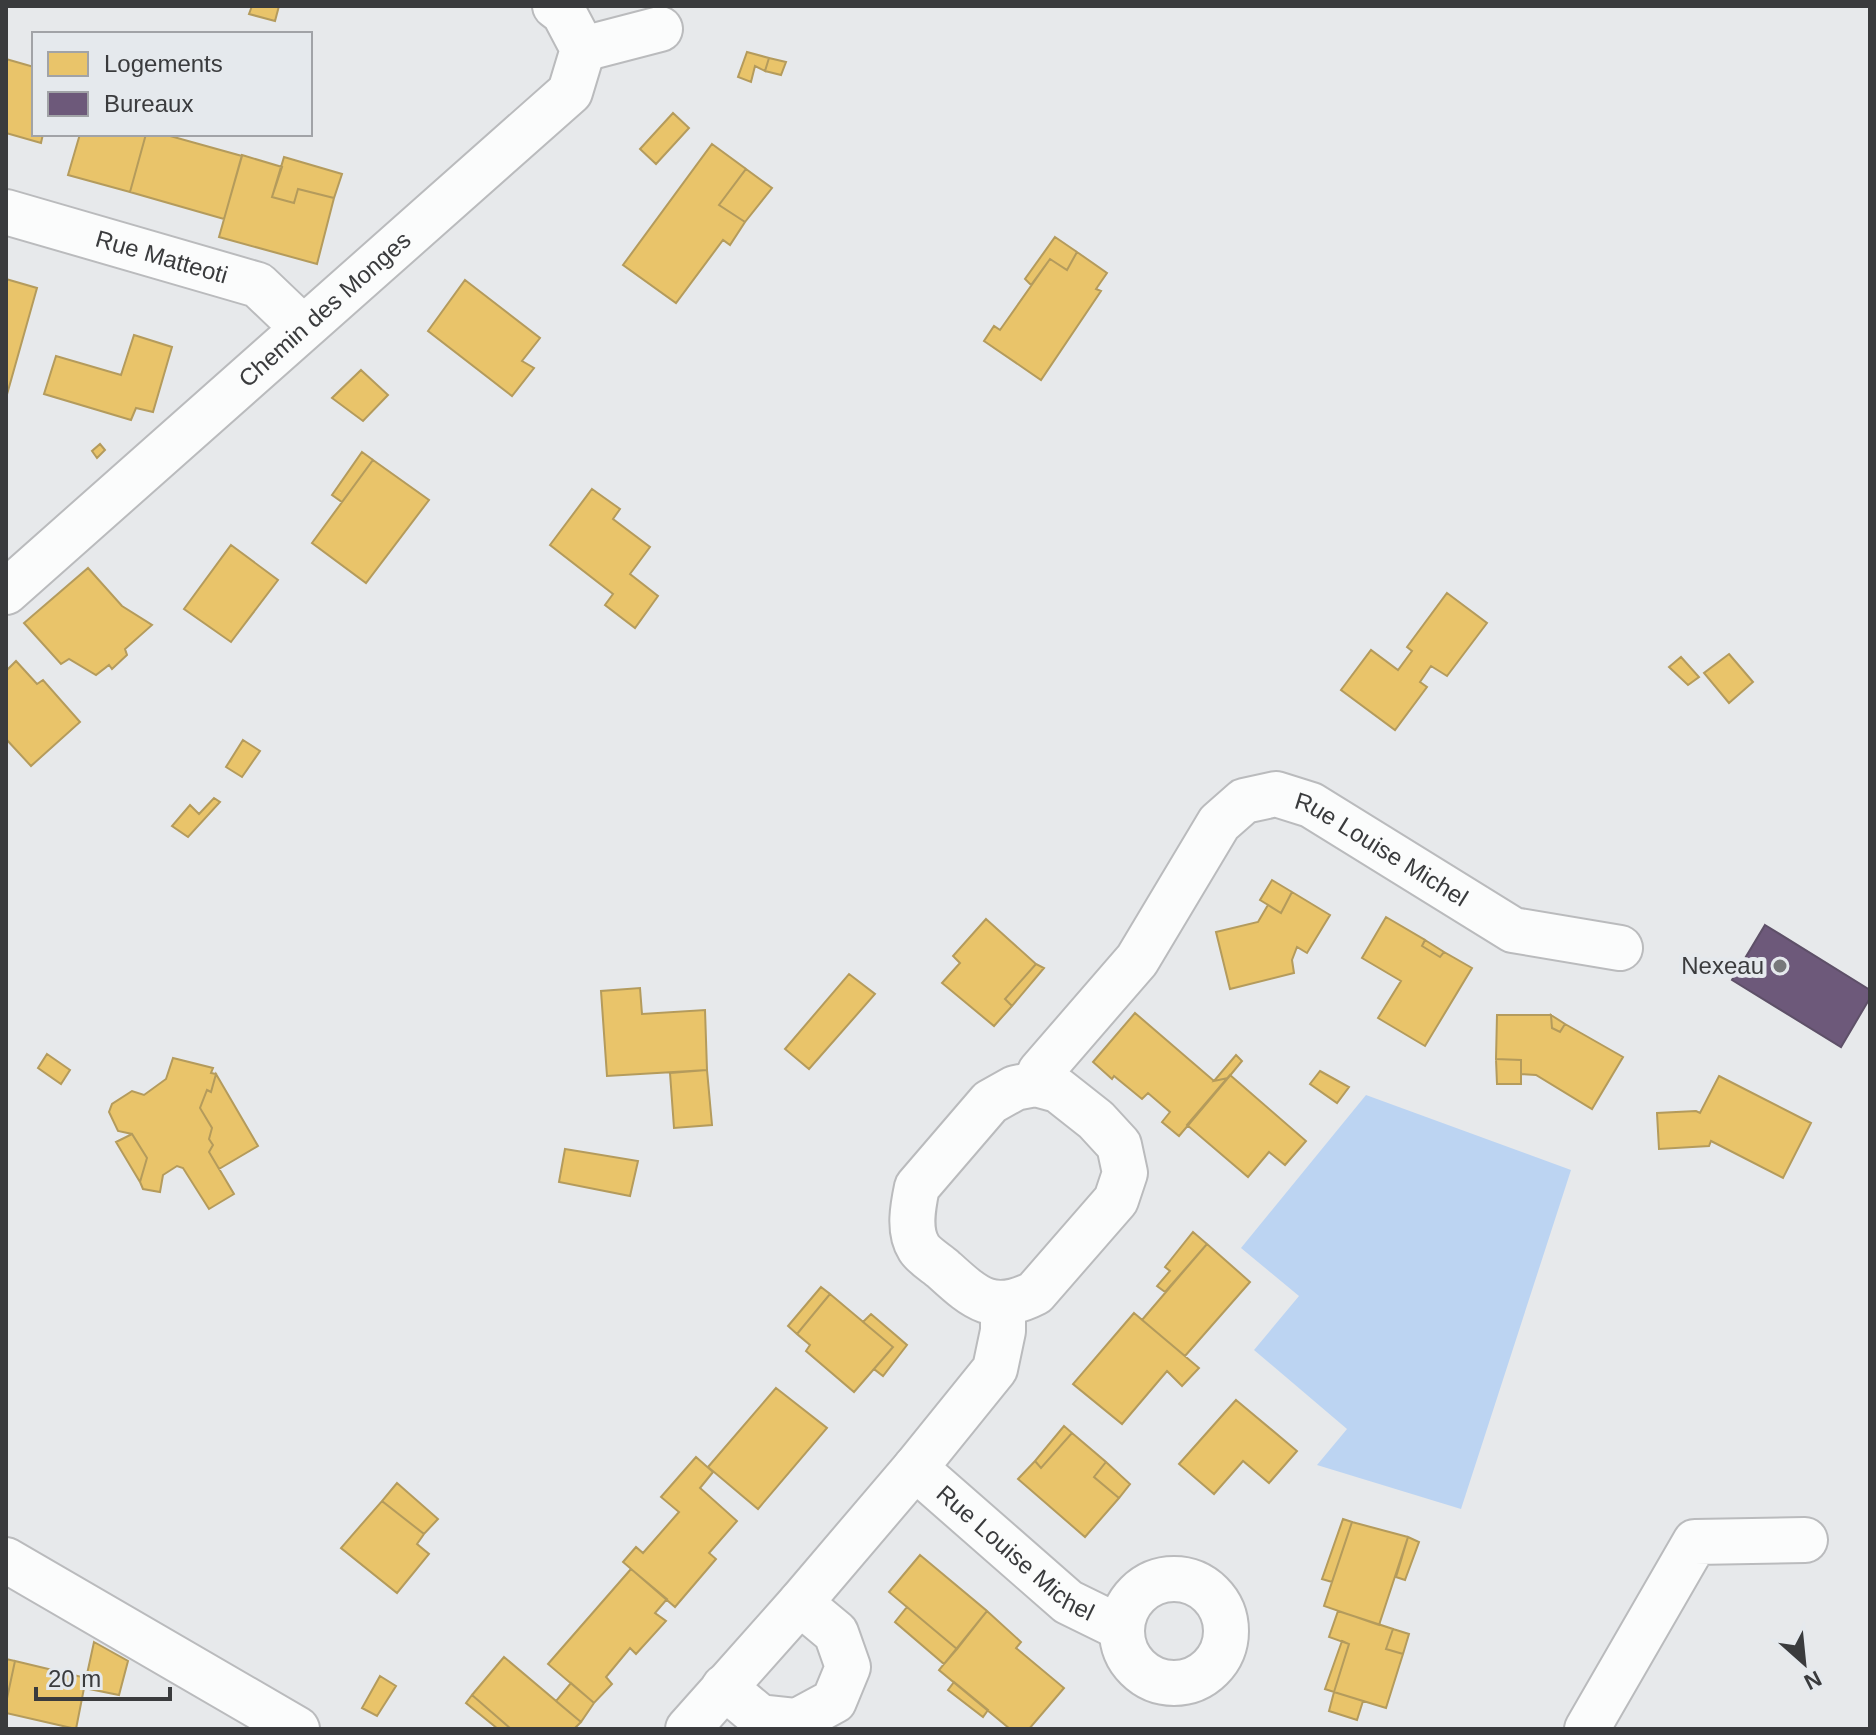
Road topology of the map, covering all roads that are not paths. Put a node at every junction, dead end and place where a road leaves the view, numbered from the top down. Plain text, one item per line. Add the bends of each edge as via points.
1 (555, 6) edge
2 (660, 29) dead end
3 (583, 49) junction
4 (6, 212) edge
5 (302, 327) junction
6 (6, 592) edge
7 (1620, 948) dead end
8 (1036, 1084) junction
9 (1003, 1305) junction
10 (915, 1468) junction
11 (1805, 1540) dead end
12 (6, 1560) edge
13 (800, 1603) junction
14 (1121, 1628) dead end
15 (724, 1687) junction
16 (297, 1729) edge
17 (688, 1729) edge
18 (1587, 1729) edge

1 - 3 street
2 - 3 street
3 - 5 street, Chemin des Monges via 570,92
4 - 5 street, Rue Matteoti via 258,285
5 - 6 street, Chemin des Monges
7 - 8 street, Rue Louise Michel via 1513,930 1311,805 1276,794 1244,801 1219,823 1137,960 1040,1072
8 - 9 street via 1058,1090 1096,1120 1119,1145 1125,1173 1116,1200 1035,1293
8 - 9 street via 990,1102 917,1187 913,1205 920,1249 970,1292
9 - 10 street, Rue Louise Michel via 995,1369
10 - 13 street, Rue Louise Michel
10 - 14 street, Rue Louise Michel via 1068,1602
11 - 18 street via 1695,1542
12 - 16 street
13 - 15 street, Rue Louise Michel
13 - 15 street via 836,1633 848,1667 834,1701 797,1721 760,1717
15 - 17 street, Rue Louise Michel

